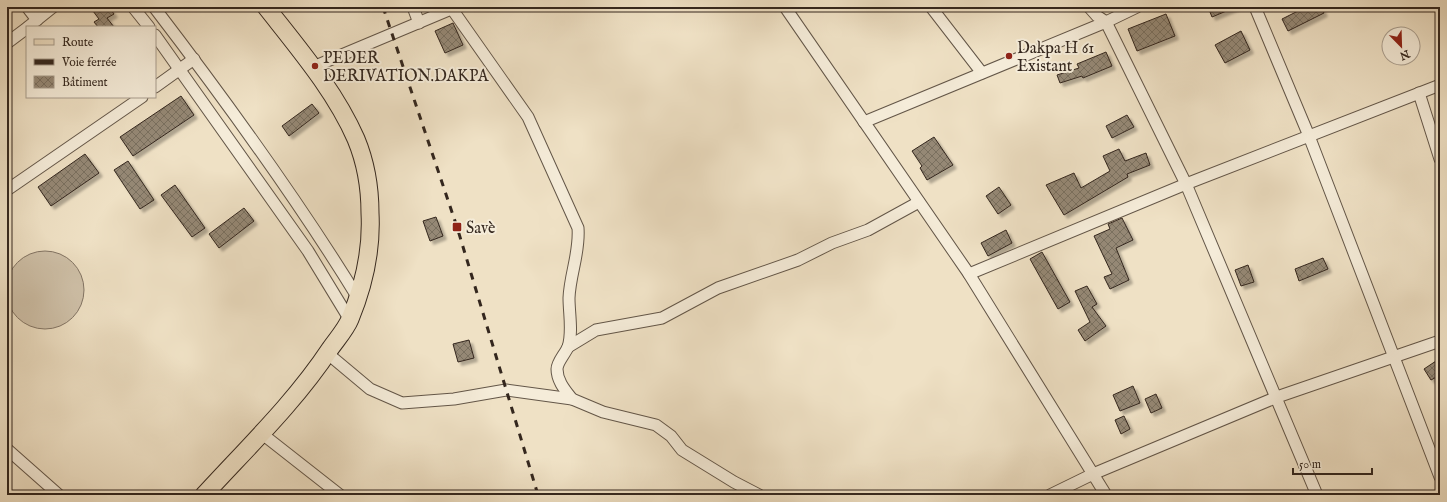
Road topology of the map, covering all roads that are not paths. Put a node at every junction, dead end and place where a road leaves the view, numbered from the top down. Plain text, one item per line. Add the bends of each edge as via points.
1 (27, 7) edge
2 (53, 7) edge
3 (133, 7) edge
4 (154, 7) edge
5 (266, 7) edge
6 (413, 7) edge
7 (785, 7) edge
8 (931, 7) edge
9 (1089, 7) edge
10 (1137, 7) edge
11 (1255, 7) edge
12 (454, 8) edge
13 (437, 12) edge
14 (37, 20) junction
15 (1106, 22) junction
16 (419, 23) junction
17 (29, 26) edge
18 (148, 26) edge
19 (26, 29) edge
20 (156, 36) edge
21 (7, 43) edge
22 (194, 59) junction
23 (313, 67) junction
24 (181, 69) junction
25 (982, 74) junction
26 (1440, 84) edge
27 (156, 87) edge
28 (1419, 93) junction
29 (141, 98) edge
30 (864, 122) junction
31 (1309, 136) junction
32 (1440, 159) edge
33 (1186, 184) junction
34 (7, 190) edge
35 (919, 202) junction
36 (968, 274) junction
37 (358, 298) junction
38 (350, 320) junction
39 (1440, 340) edge
40 (568, 347) junction
41 (327, 354) junction
42 (1394, 356) junction
43 (1277, 397) junction
44 (572, 399) junction
45 (261, 433) junction
46 (7, 449) edge
47 (1093, 474) junction
48 (1440, 477) edge
49 (59, 495) edge
50 (204, 495) edge
51 (340, 495) edge
52 (759, 495) edge
53 (1050, 495) edge
54 (1106, 495) edge
55 (1317, 495) edge

1 - 14 street
2 - 14 street
3 - 18 street
4 - 22 street
5 - 23 main road
6 - 16 street
7 - 30 street
8 - 25 street
9 - 15 street
10 - 15 street
11 - 31 street
12 - 13 street
12 - 40 street via 528,117 578,228 579,239 569,298 571,322
13 - 16 street
14 - 17 street
15 - 25 street
15 - 33 street
16 - 23 street
19 - 21 street
20 - 24 street
22 - 24 street
22 - 37 street via 309,220
23 - 37 main road via 348,122 367,176 371,224 369,252
24 - 27 street
24 - 38 street via 308,251
25 - 30 street
26 - 28 street
28 - 31 street
28 - 32 street
29 - 34 street
30 - 35 street
31 - 33 street
31 - 42 street
33 - 36 street
33 - 43 street
35 - 36 street
35 - 40 street via 868,230 832,243 798,260 718,288 662,318 596,330
36 - 47 street
37 - 38 main road
38 - 41 main road
39 - 42 street
40 - 44 street via 557,367 562,386
41 - 44 street via 370,389 402,403 454,399 506,390
41 - 45 main road via 317,370
42 - 43 street
42 - 48 street
43 - 47 street
43 - 55 street
44 - 52 street via 604,412 656,425 671,436 682,450
45 - 50 main road
45 - 51 street
46 - 49 street
47 - 53 street
47 - 54 street

